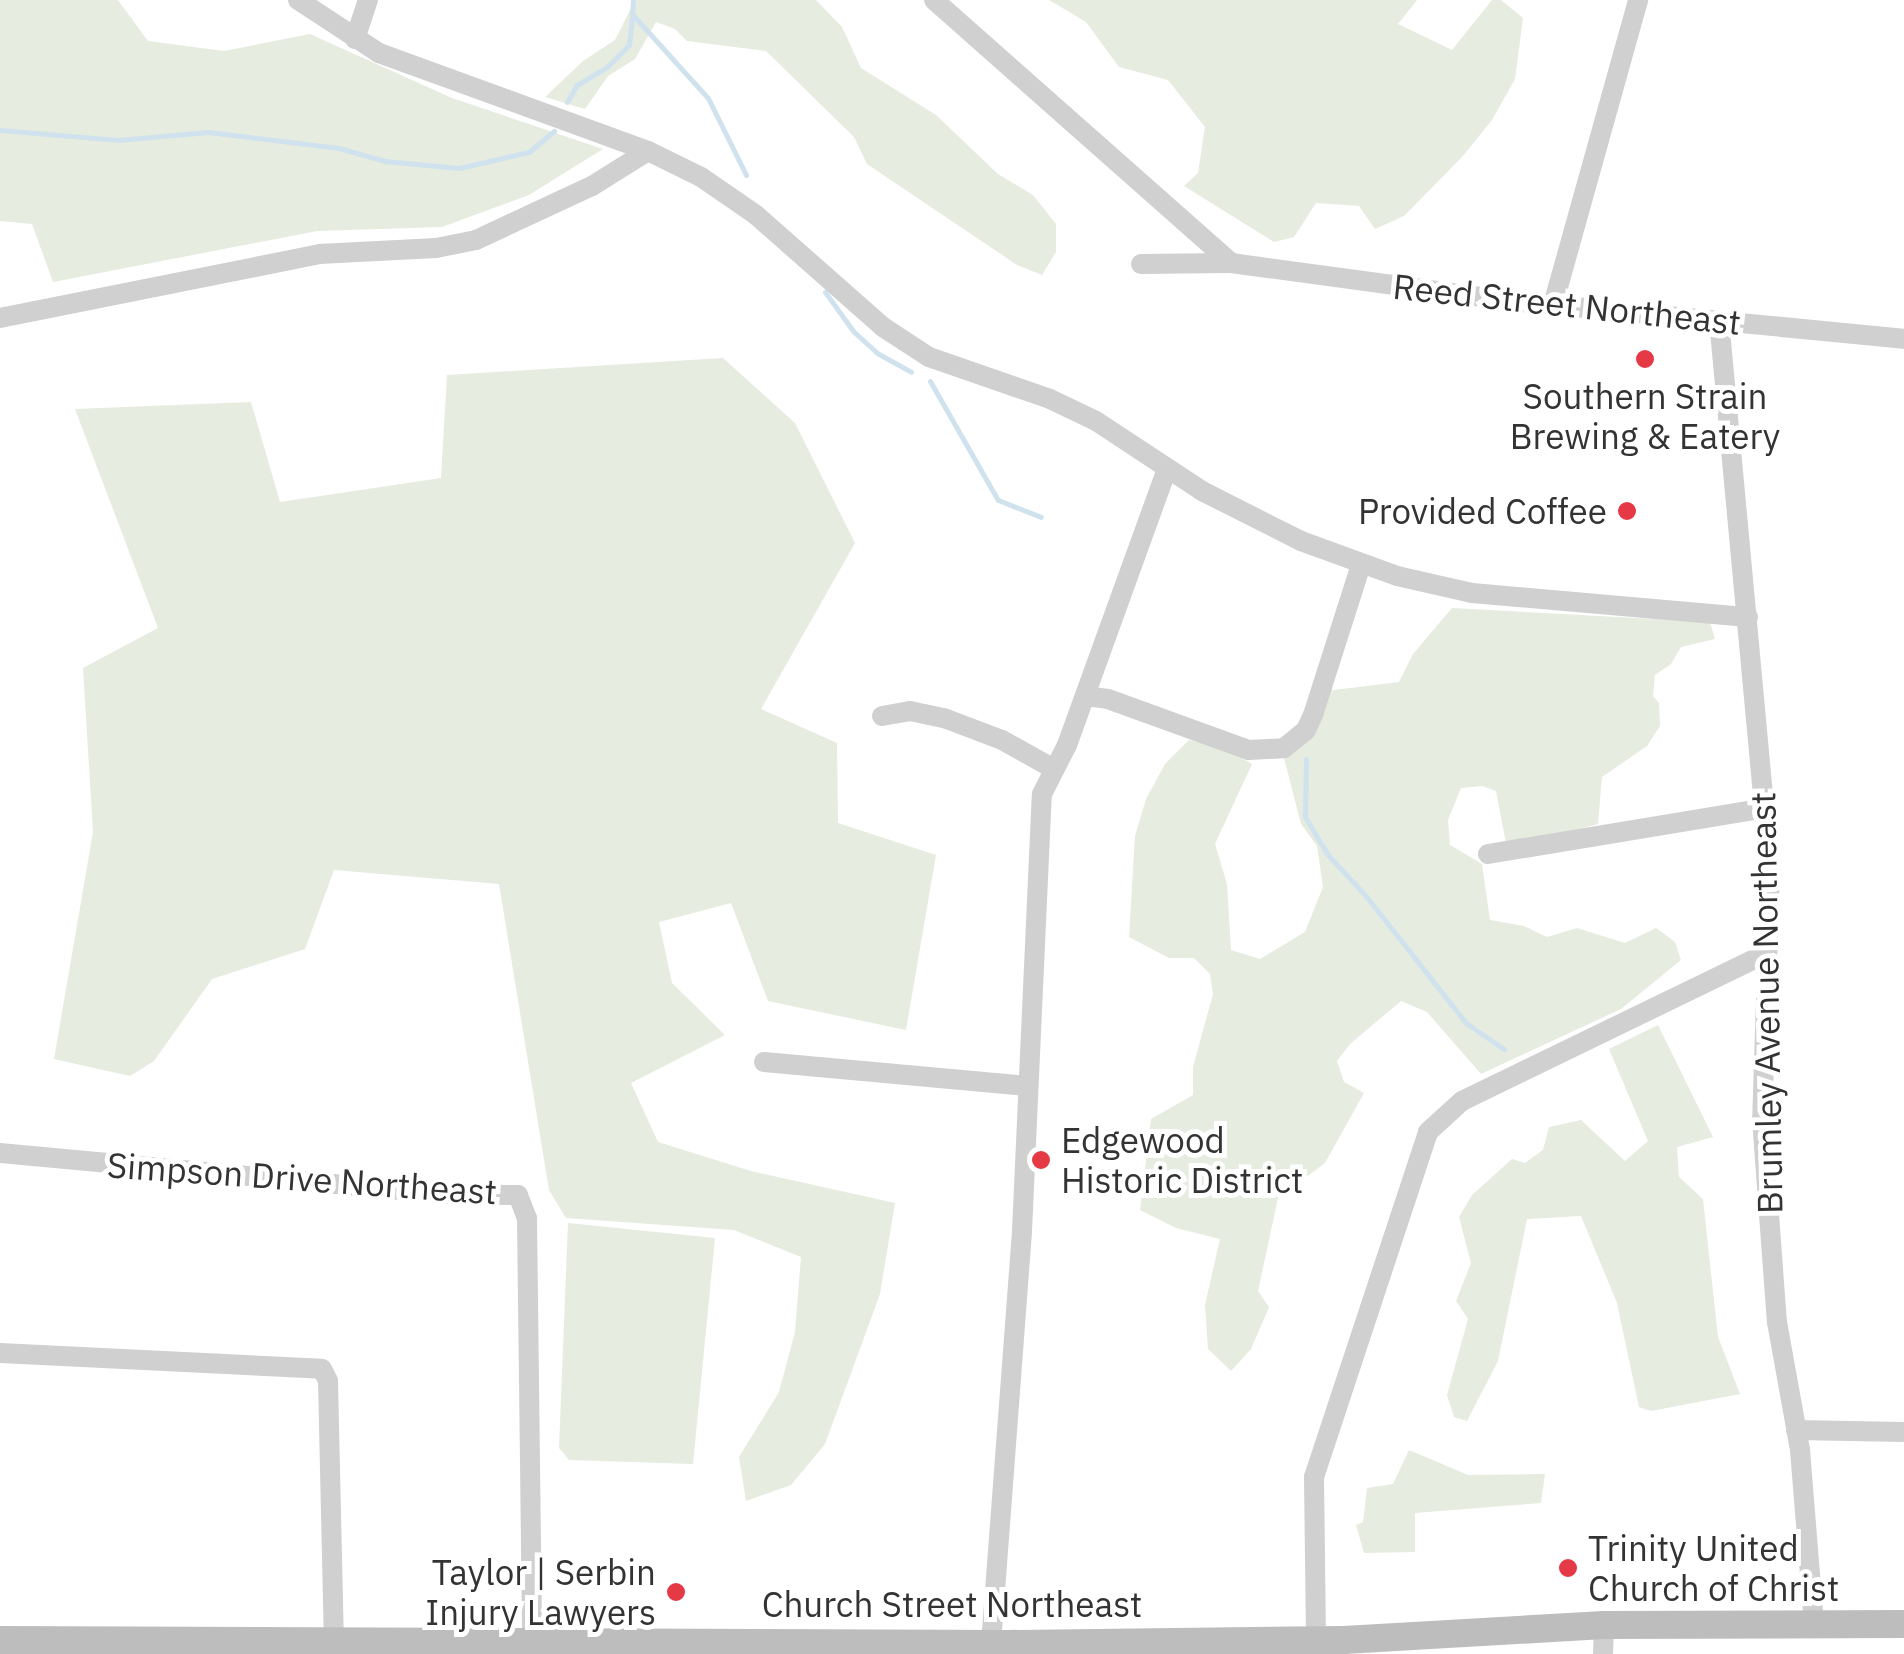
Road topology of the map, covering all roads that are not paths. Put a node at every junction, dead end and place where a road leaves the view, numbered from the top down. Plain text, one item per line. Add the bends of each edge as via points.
1 (298, 0) edge
2 (368, 0) edge
3 (934, 0) edge
4 (1638, 0) edge
5 (355, 39) junction
6 (648, 152) junction
7 (1141, 264) dead end
8 (1231, 264) junction
9 (1553, 305) junction
10 (0, 318) edge
11 (1719, 320) junction
12 (1904, 339) edge
13 (1168, 469) junction
14 (1361, 565) junction
15 (1748, 617) junction
16 (1085, 696) junction
17 (882, 716) dead end
18 (1054, 769) junction
19 (1765, 808) junction
20 (1488, 854) dead end
21 (1767, 953) junction
22 (764, 1062) dead end
23 (1028, 1086) junction
24 (0, 1153) edge
25 (0, 1352) edge
26 (1796, 1430) junction
27 (1904, 1432) edge
28 (1904, 1624) edge
29 (1604, 1625) junction
30 (1814, 1625) junction
31 (532, 1640) junction
32 (1316, 1640) junction
33 (334, 1642) junction
34 (990, 1644) junction
35 (11, 1645) edge
36 (294, 1648) edge
37 (908, 1648) edge
38 (1603, 1654) edge

1 - 5 street
2 - 5 street
3 - 8 street
4 - 9 street
5 - 6 street via 431,76
6 - 10 street via 476,240 319,254
6 - 13 street via 733,198 868,315 928,356 1050,399
7 - 8 street, Reed Street Northeast
8 - 9 street, Reed Street Northeast
9 - 11 street, Reed Street Northeast
11 - 12 street, Reed Street Northeast
11 - 15 street, Brumley Avenue Northeast
13 - 14 street via 1266,525
13 - 16 street
14 - 15 street via 1472,593
14 - 16 street via 1313,715 1284,748 1249,750
15 - 19 street, Brumley Avenue Northeast
16 - 18 street
17 - 18 street via 910,711 944,718
18 - 23 street via 1038,821
19 - 20 street
19 - 21 street, Brumley Avenue Northeast
21 - 26 street, Brumley Avenue Northeast via 1762,1119 1778,1322
21 - 32 street via 1462,1101 1428,1132 1314,1477
22 - 23 street
23 - 34 street
24 - 31 street, Simpson Drive Northeast via 443,1194 518,1195 527,1218
25 - 33 street via 322,1370 328,1381
26 - 27 street
26 - 30 street, Brumley Avenue Northeast
28 - 30 main road, Church Street Northeast
29 - 30 main road, Church Street Northeast
29 - 32 main road, Church Street Northeast
29 - 38 street
31 - 33 main road, Church Street Northeast
31 - 37 main road, Church Street Northeast
32 - 34 main road, Church Street Northeast
33 - 36 main road, Church Street Northeast
34 - 37 main road, Church Street Northeast
35 - 36 main road, Church Street Northeast

